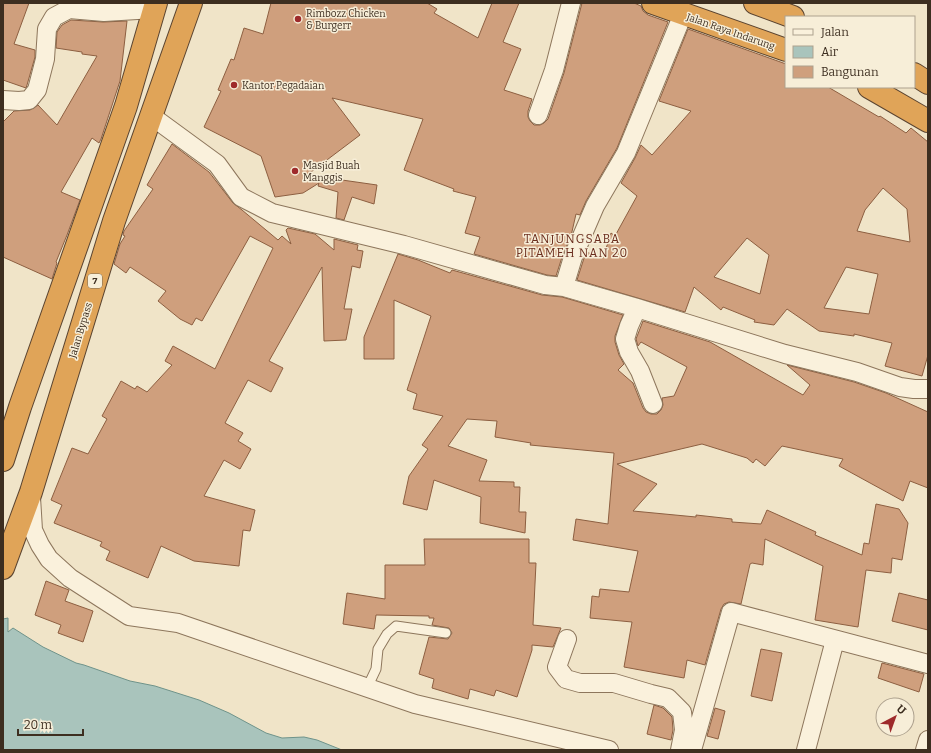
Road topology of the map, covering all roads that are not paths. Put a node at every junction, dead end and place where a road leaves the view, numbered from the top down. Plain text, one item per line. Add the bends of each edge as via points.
1 (191, 3) edge
2 (571, 3) edge
3 (653, 3) edge
4 (755, 3) edge
5 (155, 6) edge
6 (683, 14) junction
7 (790, 16) edge
8 (785, 50) edge
9 (915, 75) edge
10 (928, 83) edge
11 (871, 88) edge
12 (3, 100) edge
13 (150, 115) junction
14 (538, 115) dead end
15 (928, 121) edge
16 (564, 287) junction
17 (637, 308) junction
18 (928, 389) edge
19 (652, 404) dead end
20 (11, 411) edge
21 (3, 460) edge
22 (31, 492) junction
23 (4, 565) edge
24 (446, 633) dead end
25 (567, 639) dead end
26 (835, 640) junction
27 (928, 664) edge
28 (367, 688) junction
29 (928, 740) edge
30 (609, 750) edge
31 (680, 750) edge
32 (692, 750) edge
33 (806, 750) edge
34 (925, 750) edge

1 - 13 highway, Jalan Bypass / 7
2 - 14 street via 554,70
3 - 6 highway, Jalan Raya Indarung
4 - 7 highway
5 - 12 street via 104,12 68,9 54,17 47,29 45,58 37,90 29,100
5 - 20 highway via 126,106
6 - 8 highway, Jalan Raya Indarung
6 - 16 street via 626,153 595,206 573,256
9 - 10 highway
11 - 15 highway
13 - 16 street via 217,164 241,197 272,213 404,245 545,285
13 - 22 highway, Jalan Bypass / 7 via 114,221
16 - 17 street
17 - 18 street via 900,387
17 - 19 street via 625,339
20 - 21 highway
22 - 23 highway, Jalan Bypass / 7
22 - 28 street via 32,530 49,558 70,578 128,616 178,623
24 - 28 lane via 396,626 387,634 378,649 376,669
25 - 31 street via 557,667 566,679 580,683 614,683 668,698 682,712 684,730
26 - 27 street
26 - 32 street via 731,612
26 - 33 street
28 - 30 street via 415,704
29 - 34 street

